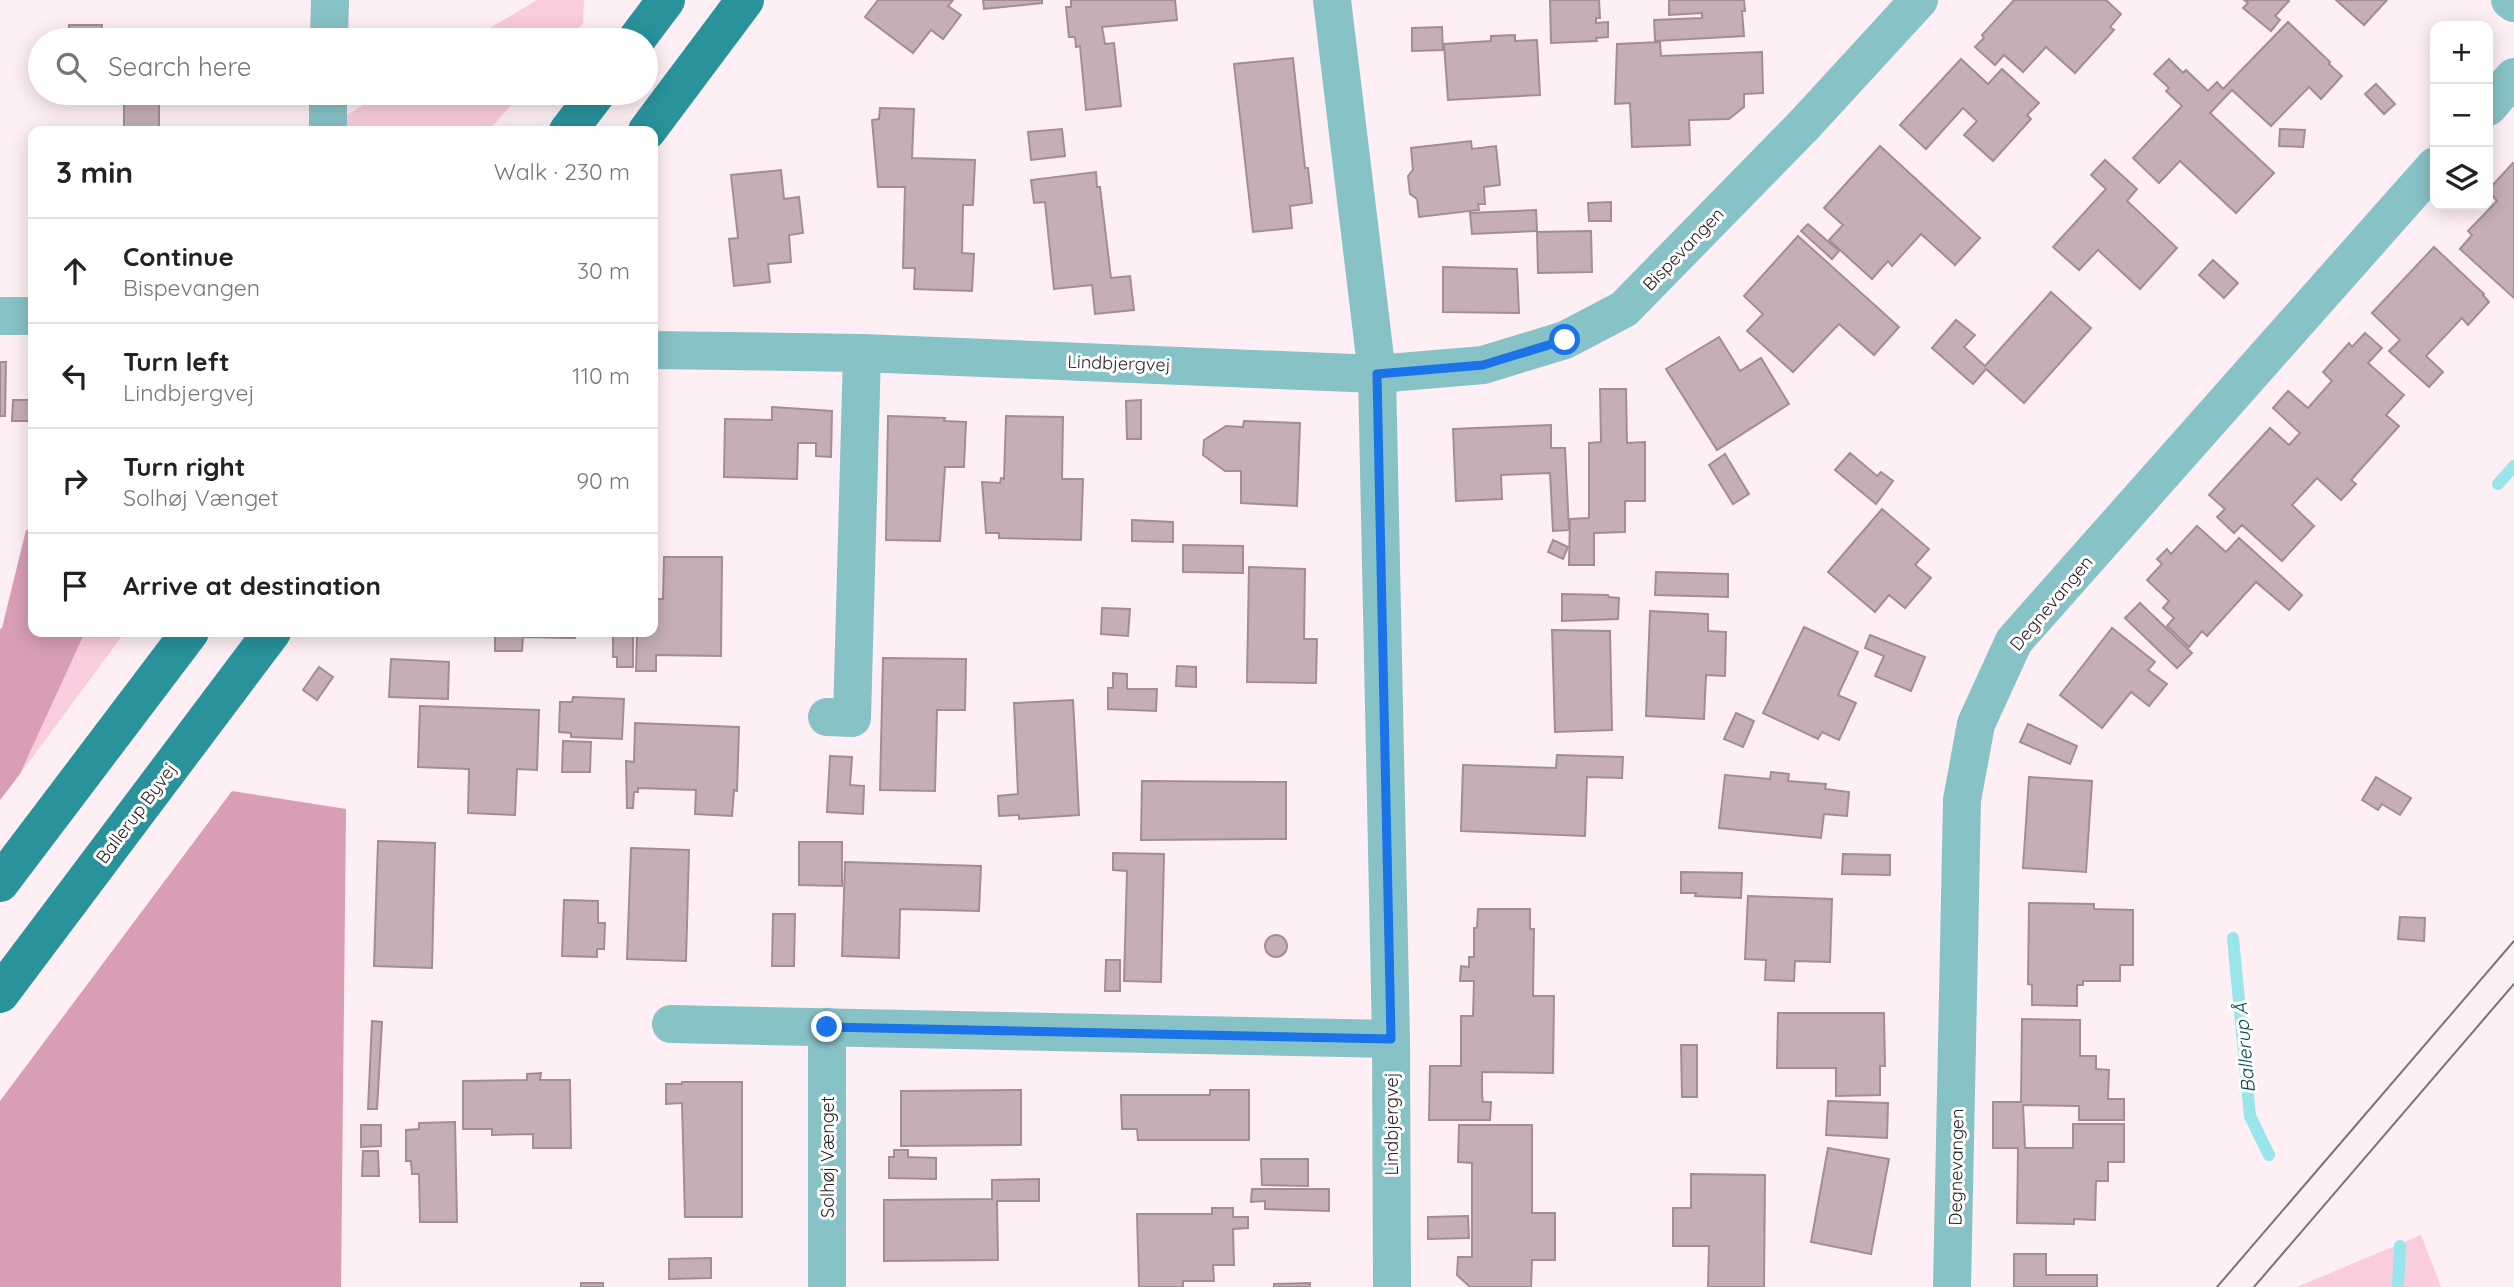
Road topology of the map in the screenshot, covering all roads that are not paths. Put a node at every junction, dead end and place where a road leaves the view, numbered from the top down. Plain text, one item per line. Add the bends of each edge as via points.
1 (330, 0) edge
2 (666, 0) edge
3 (745, 0) edge
4 (1332, 0) edge
5 (1919, 0) edge
6 (329, 28) edge
7 (645, 28) edge
8 (2514, 77) edge
9 (2493, 101) edge
10 (328, 105) edge
11 (588, 105) edge
12 (328, 126) edge
13 (572, 126) edge
14 (651, 126) edge
15 (2430, 172) edge
16 (0, 316) edge
17 (28, 316) edge
18 (658, 350) edge
19 (862, 353) junction
20 (1377, 374) junction
21 (186, 637) edge
22 (268, 637) edge
23 (827, 717) dead end
24 (0, 883) edge
25 (0, 994) edge
26 (671, 1024) dead end
27 (827, 1027) junction
28 (1391, 1039) junction
29 (827, 1287) edge
30 (1392, 1287) edge
31 (1952, 1287) edge

1 - 6 street
2 - 7 main road
3 - 14 main road
4 - 20 street, Lindbjergvej
5 - 20 street, Bispevangen via 1623,309 1565,340 1483,365
8 - 9 street
10 - 12 street
11 - 13 main road
15 - 31 street, Degnevangen via 2014,641 1976,724 1962,800
16 - 17 street
18 - 19 street, Lindbjergvej
19 - 20 street, Lindbjergvej
19 - 23 street via 852,718
20 - 28 street, Lindbjergvej
21 - 24 main road
22 - 25 main road, Ballerup Byvej
26 - 27 street
27 - 28 street
27 - 29 street, Solhøj Vænget
28 - 30 street, Lindbjergvej

